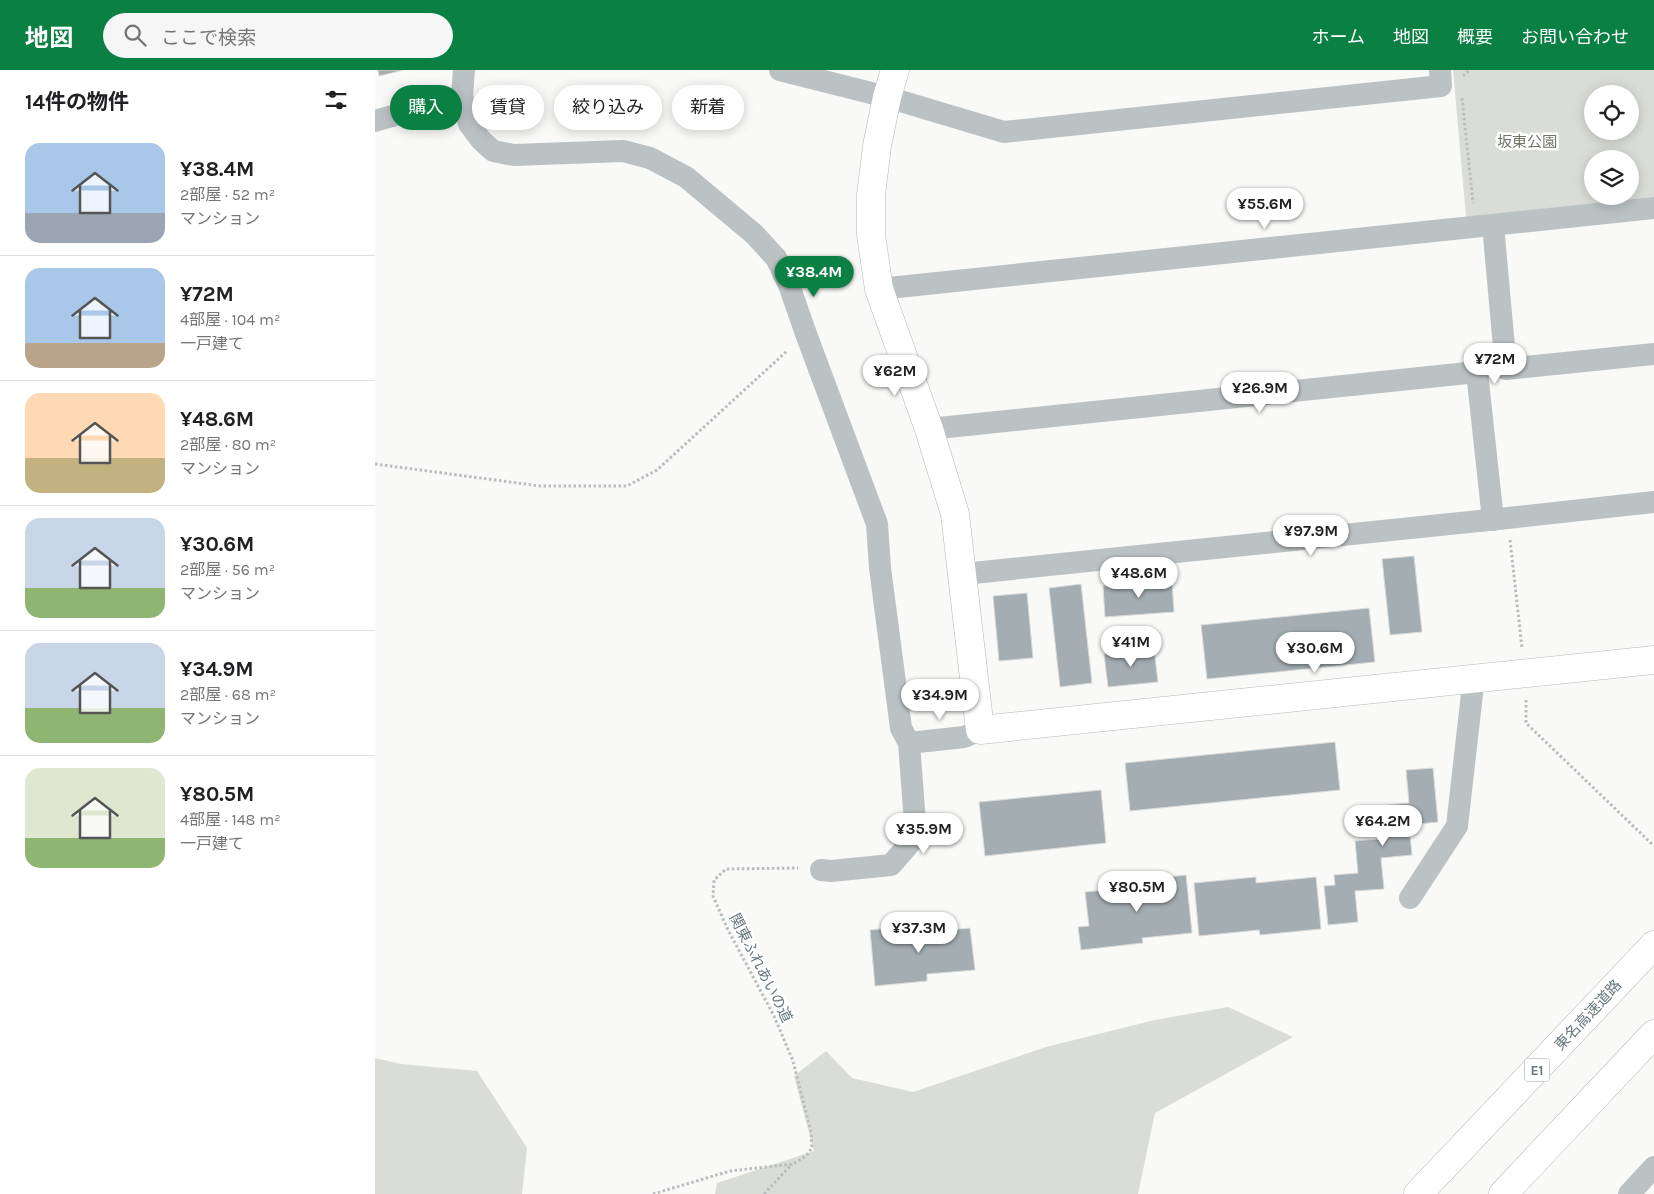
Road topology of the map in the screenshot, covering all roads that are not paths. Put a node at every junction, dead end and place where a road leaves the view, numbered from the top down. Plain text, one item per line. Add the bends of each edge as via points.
1 (465, 70) edge
2 (780, 70) edge
3 (895, 70) edge
4 (1450, 74) edge
5 (462, 96) joint
6 (887, 97) junction
7 (390, 117) edge
8 (375, 121) edge
9 (1654, 208) edge
10 (1484, 226) junction
11 (879, 289) junction
12 (1654, 354) edge
13 (929, 429) junction
14 (1654, 502) edge
15 (1493, 520) junction
16 (963, 574) junction
17 (1654, 660) edge
18 (1471, 679) junction
19 (980, 730) junction
20 (909, 743) junction
21 (821, 870) road end
22 (1410, 898) dead end
23 (1654, 945) edge
24 (1654, 1034) edge
25 (1654, 1166) edge
26 (1418, 1194) edge
27 (1503, 1194) edge
28 (1629, 1194) edge

1 - 5 street
2 - 6 street
3 - 6 main road
4 - 6 street via 1441,86 1004,132
5 - 20 street via 469,124 493,151 515,155 623,151 650,158 686,177 754,234 776,258 789,285 877,524 901,728
6 - 11 main road via 871,195 871,235
7 - 8 street
9 - 10 street
10 - 11 street
10 - 12 street via 1506,369
11 - 13 main road
13 - 15 street via 1477,372
13 - 16 main road via 955,514
14 - 15 street
15 - 16 street
16 - 19 main road
17 - 18 main road
18 - 19 main road
18 - 22 street via 1457,826
19 - 20 street via 964,737
20 - 21 street via 916,836 891,865
23 - 26 main road, 東名高速道路 / E1
24 - 27 main road
25 - 28 street

